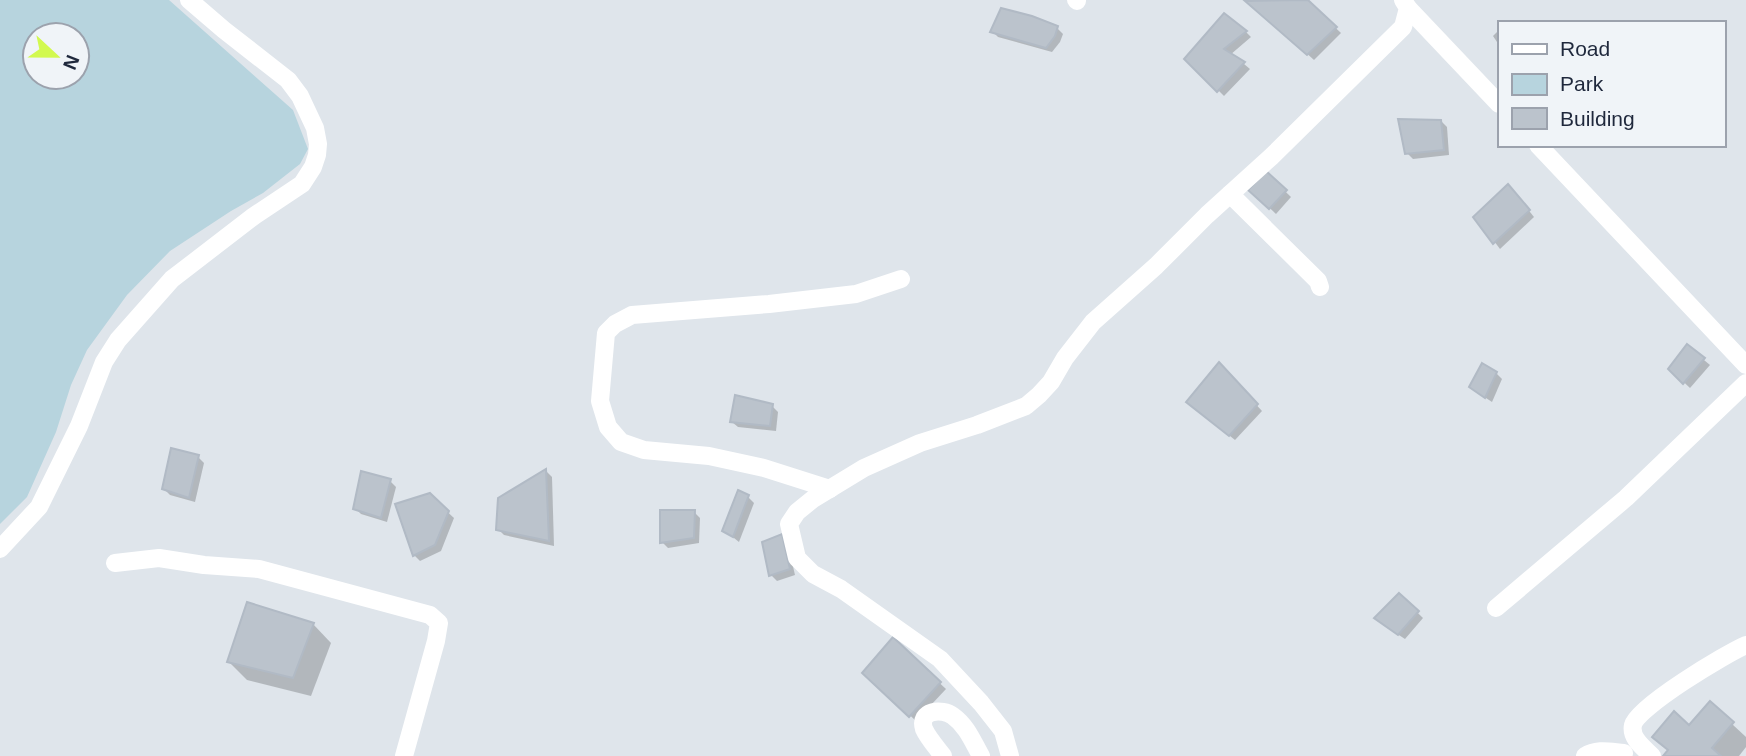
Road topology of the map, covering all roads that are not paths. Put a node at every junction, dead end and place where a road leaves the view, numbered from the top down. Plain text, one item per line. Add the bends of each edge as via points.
1 (189, 0) edge
2 (1405, 4) edge
3 (1498, 103) edge
4 (1540, 147) edge
5 (1230, 194) junction
6 (901, 279) dead end
7 (1320, 287) dead end
8 (1746, 365) edge
9 (1746, 383) edge
10 (830, 489) junction
11 (0, 549) edge
12 (115, 564) dead end
13 (1496, 608) dead end
14 (1746, 645) edge
15 (1623, 754) dead end
16 (404, 756) edge
17 (943, 756) edge
18 (981, 756) edge
19 (1010, 756) edge
20 (1586, 756) edge
21 (1652, 756) edge

1 - 11 street via 288,80 300,96 318,144 313,167 302,184 172,278 118,340 39,507
2 - 3 street
2 - 5 street via 1403,27
4 - 8 street
5 - 7 street
5 - 10 street via 1093,322 1051,382 1026,406 920,443
6 - 10 street via 856,293 632,314 606,333 600,401 608,427 621,442 644,450 709,456 764,468
9 - 13 street via 1626,498
10 - 19 street via 797,512 789,524 797,558 940,659 1003,731
12 - 16 street via 159,558 259,569 430,615 439,623 436,641
14 - 21 street via 1660,697 1639,715 1632,726 1634,737
15 - 20 street via 1600,751
17 - 18 street via 923,724 929,713 941,710 966,728

